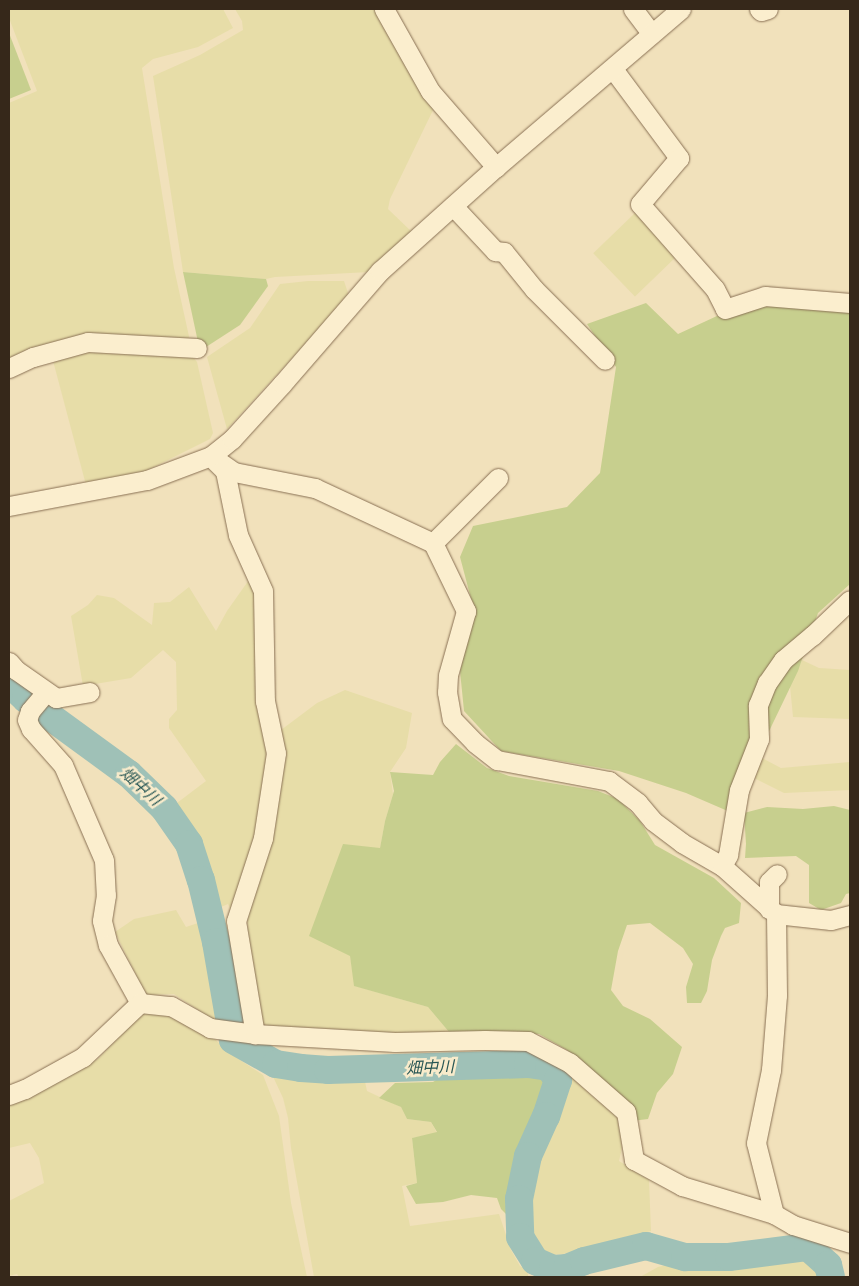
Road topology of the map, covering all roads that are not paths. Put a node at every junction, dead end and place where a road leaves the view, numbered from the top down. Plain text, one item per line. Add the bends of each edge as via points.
1 (384, 9) edge
2 (633, 9) edge
3 (681, 9) edge
4 (759, 9) edge
5 (768, 9) edge
6 (652, 34) junction
7 (612, 69) junction
8 (496, 167) junction
9 (453, 206) junction
10 (850, 303) edge
11 (197, 348) dead end
12 (605, 360) dead end
13 (9, 368) edge
14 (211, 456) junction
15 (498, 478) dead end
16 (9, 506) edge
17 (433, 544) junction
18 (850, 600) edge
19 (9, 662) edge
20 (89, 692) dead end
21 (45, 694) junction
22 (722, 866) junction
23 (777, 874) dead end
24 (772, 912) junction
25 (850, 915) edge
26 (140, 1003) junction
27 (252, 1034) junction
28 (9, 1095) edge
29 (774, 1214) junction
30 (850, 1243) edge

1 - 8 street via 430,91
2 - 6 street
3 - 6 street
4 - 5 street
6 - 7 street
7 - 8 street
7 - 10 street via 678,158 640,204 715,289 725,309 765,296
8 - 9 street
9 - 12 street via 495,251 504,252 534,289
9 - 14 street via 380,271 232,439
11 - 13 street via 88,342 34,356
14 - 16 street via 147,480
14 - 17 street via 234,472 315,488
14 - 27 street via 224,471 238,535 263,591 266,701 276,753 263,838 236,921
15 - 17 street
17 - 22 street via 466,611 448,675 447,692 452,719 475,743 498,760 609,781 682,843
18 - 22 street via 782,660 767,683 758,705 759,739 739,790 728,855
19 - 21 street
20 - 21 street via 56,698
21 - 26 street via 30,711 27,720 63,765 104,860 106,894 102,921 108,945
22 - 24 street
23 - 24 street via 768,882
24 - 25 street via 831,920
24 - 29 street via 778,944 776,1014 771,1070 756,1143
26 - 27 street via 171,1006 210,1028
26 - 28 street via 82,1057
27 - 29 street via 395,1042 528,1041 570,1063 626,1112 634,1160 682,1186
29 - 30 street via 793,1225

